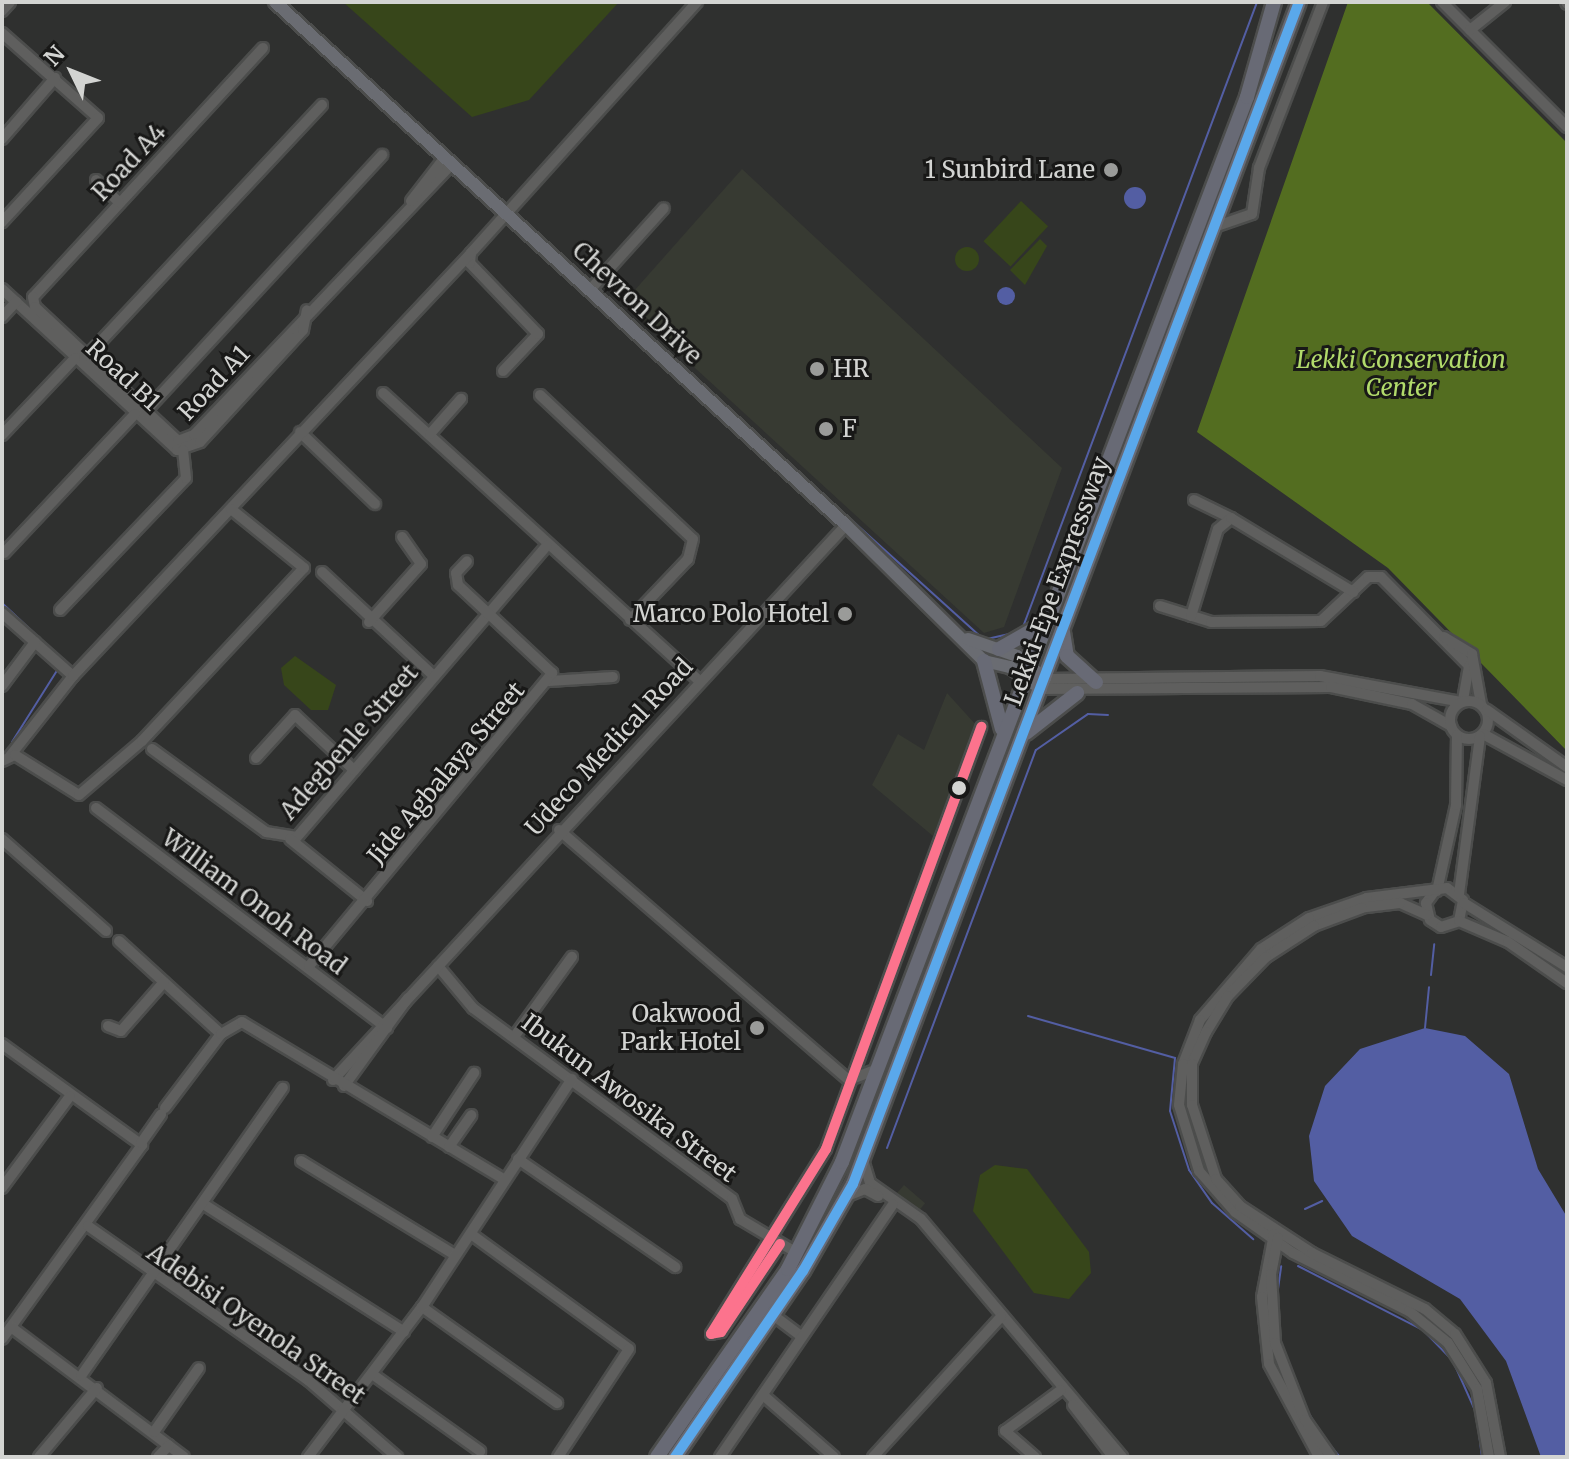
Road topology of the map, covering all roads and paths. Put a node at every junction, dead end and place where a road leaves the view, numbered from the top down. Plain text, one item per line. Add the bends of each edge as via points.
1 (10, 2) edge
2 (275, 2) edge
3 (697, 2) edge
4 (1274, 2) edge
5 (1299, 2) edge
6 (1323, 2) edge
7 (1442, 2) edge
8 (1505, 2) edge
9 (2, 11) edge
10 (1470, 30) junction
11 (2, 33) edge
12 (263, 48) dead end
13 (55, 78) junction
14 (322, 105) dead end
15 (1567, 127) edge
16 (2, 139) edge
17 (382, 155) dead end
18 (448, 161) junction
19 (96, 180) dead end
20 (119, 202) junction
21 (1223, 204) junction
22 (664, 208) dead end
23 (503, 210) junction
24 (1241, 220) junction
25 (2, 222) edge
26 (1214, 227) junction
27 (471, 253) junction
28 (2, 289) edge
29 (590, 290) junction
30 (16, 302) junction
31 (35, 307) joint
32 (307, 310) junction
33 (2, 317) edge
34 (81, 357) junction
35 (503, 371) dead end
36 (383, 393) dead end
37 (540, 395) dead end
38 (461, 399) dead end
39 (140, 413) junction
40 (300, 432) junction
41 (430, 434) junction
42 (2, 435) edge
43 (183, 450) junction
44 (1194, 500) dead end
45 (375, 504) dead end
46 (231, 509) junction
47 (1231, 518) junction
48 (846, 525) junction
49 (402, 537) dead end
50 (547, 545) junction
51 (4, 553) dead end
52 (467, 561) dead end
53 (1070, 561) junction
54 (322, 572) dead end
55 (1353, 592) junction
56 (1160, 606) dead end
57 (60, 610) dead end
58 (486, 612) junction
59 (2, 613) edge
60 (1191, 616) junction
61 (1048, 617) junction
62 (1064, 617) junction
63 (630, 620) junction
64 (369, 622) junction
65 (1444, 637) junction
66 (968, 639) junction
67 (35, 642) junction
68 (999, 649) junction
69 (984, 661) junction
70 (433, 675) junction
71 (73, 676) junction
72 (613, 677) dead end
73 (1035, 677) junction
74 (698, 680) junction
75 (549, 681) junction
76 (1096, 682) junction
77 (2, 686) edge
78 (1077, 693) junction
79 (1462, 701) junction
80 (1483, 706) junction
81 (981, 727) dead end
82 (1454, 731) junction
83 (1481, 735) junction
84 (1021, 739) junction
85 (1001, 747) junction
86 (152, 749) dead end
87 (6, 758) edge
88 (256, 758) dead end
89 (1567, 767) edge
90 (354, 770) junction
91 (1567, 780) edge
92 (96, 808) dead end
93 (559, 830) junction
94 (986, 830) junction
95 (2, 839) edge
96 (290, 839) junction
97 (1435, 891) junction
98 (1462, 899) junction
99 (367, 901) junction
100 (1428, 916) junction
101 (1459, 921) junction
102 (106, 931) dead end
103 (119, 941) dead end
104 (572, 957) dead end
105 (309, 966) junction
106 (438, 966) junction
107 (1567, 967) edge
108 (164, 982) junction
109 (1567, 983) edge
110 (383, 1025) junction
111 (108, 1026) dead end
112 (221, 1034) junction
113 (514, 1037) junction
114 (2, 1044) edge
115 (876, 1070) junction
116 (474, 1073) dead end
117 (572, 1079) junction
118 (333, 1080) junction
119 (852, 1081) junction
120 (344, 1086) junction
121 (283, 1088) dead end
122 (70, 1096) junction
123 (863, 1105) junction
124 (471, 1115) dead end
125 (432, 1137) junction
126 (141, 1143) junction
127 (449, 1147) junction
128 (518, 1159) junction
129 (863, 1159) junction
130 (301, 1161) dead end
131 (503, 1179) junction
132 (2, 1188) edge
133 (847, 1196) junction
134 (893, 1204) junction
135 (205, 1205) junction
136 (88, 1226) junction
137 (471, 1234) junction
138 (1276, 1237) junction
139 (777, 1242) junction
140 (797, 1253) junction
141 (455, 1255) junction
142 (675, 1267) dead end
143 (155, 1277) junction
144 (422, 1307) junction
145 (773, 1315) junction
146 (1001, 1317) junction
147 (11, 1327) junction
148 (404, 1332) junction
149 (801, 1336) junction
150 (2, 1339) edge
151 (734, 1346) junction
152 (199, 1368) dead end
153 (372, 1374) junction
154 (81, 1376) junction
155 (97, 1388) junction
156 (1061, 1390) junction
157 (763, 1395) junction
158 (557, 1403) dead end
159 (347, 1411) junction
160 (154, 1432) junction
161 (169, 1445) junction
162 (480, 1451) dead end
163 (39, 1457) edge
164 (158, 1457) edge
165 (184, 1457) edge
166 (308, 1457) edge
167 (397, 1457) edge
168 (558, 1457) edge
169 (657, 1457) edge
170 (675, 1457) edge
171 (720, 1457) edge
172 (834, 1457) edge
173 (873, 1457) edge
174 (1035, 1457) edge
175 (1113, 1457) edge
176 (1122, 1457) edge
177 (1319, 1457) edge
178 (1331, 1457) edge
179 (1489, 1457) edge
180 (1500, 1457) edge

1 - 9 street
2 - 18 main road, Chevron Drive
3 - 23 street
4 - 53 highway, Lekki-Epe Expressway via 1247,97
5 - 21 highway, Lekki-Epe Expressway
6 - 24 street via 1259,168 1252,214
7 - 10 street
8 - 10 street
10 - 15 street
11 - 13 street
12 - 20 street, Road A4
13 - 16 street
13 - 25 street via 98,118
14 - 34 street
17 - 39 street
18 - 23 main road, Chevron Drive
18 - 32 street, Road A1
19 - 20 street
20 - 31 street, Road A4 via 36,293
21 - 24 street
21 - 26 highway, Lekki-Epe Expressway
22 - 29 street
23 - 27 street
23 - 29 main road, Chevron Drive
24 - 26 street
26 - 62 highway, Lekki-Epe Expressway
27 - 35 street via 470,263 538,334
27 - 40 street
28 - 30 street, Road B1
29 - 48 main road, Chevron Drive
30 - 33 street
30 - 34 street, Road B1
31 - 34 street, Road A1
32 - 39 street, Road A1 via 189,439 178,441
32 - 43 street via 303,330 200,442
34 - 39 street, Road A1
34 - 42 street
36 - 41 street
37 - 63 street via 693,539 688,559
38 - 41 street
39 - 43 street, Road B1
39 - 51 street
40 - 45 street
40 - 46 street
41 - 50 street
43 - 57 street via 186,478
44 - 47 street
46 - 71 street
46 - 87 street via 304,568 142,741 79,795
47 - 55 street
47 - 60 street via 1218,529
48 - 66 main road, Chevron Drive
48 - 74 street, Udeco Medical Road
49 - 64 street via 421,564
50 - 58 street, Adegbenle Street
50 - 63 street
52 - 58 street, Jide Agbalaya Street via 456,580
53 - 61 highway, Lekki-Epe Expressway
53 - 73 highway
54 - 64 street
55 - 60 street via 1321,621
55 - 65 street via 1368,577 1387,580
56 - 60 street
58 - 70 street, Adegbenle Street
58 - 75 street, Jide Agbalaya Street via 549,665
59 - 67 street
61 - 68 highway via 1029,638
61 - 73 highway, Lekki-Epe Expressway
62 - 73 highway, Lekki-Epe Expressway
62 - 76 highway via 1067,656
63 - 74 street
64 - 70 street
65 - 79 street via 1471,673
65 - 80 street via 1472,654
66 - 68 main road, Chevron Drive
66 - 69 main road, Chevron Drive
67 - 71 street
67 - 77 street
68 - 73 main road, Chevron Drive
69 - 73 main road
69 - 85 highway via 1003,710
70 - 90 street, Adegbenle Street
71 - 87 street
72 - 75 street
73 - 76 street
73 - 78 street
73 - 84 highway, Lekki-Epe Expressway
73 - 85 highway, Lekki-Epe Expressway
73 - 94 highway
74 - 93 street, Udeco Medical Road
75 - 99 street, Jide Agbalaya Street
76 - 79 street via 1320,676
78 - 82 street via 1331,687 1412,704
78 - 84 highway
79 - 80 street
79 - 82 street
80 - 83 street
80 - 89 street
81 - 119 street
82 - 83 street
82 - 97 street via 1456,805
83 - 91 street
83 - 98 street
84 - 94 highway, Lekki-Epe Expressway
85 - 115 highway, Lekki-Epe Expressway
86 - 96 street, Adegbenle Street via 266,832
88 - 90 street via 295,715
90 - 96 street, Adegbenle Street
92 - 105 street, William Onoh Road
93 - 106 street, Udeco Medical Road
93 - 119 street
94 - 129 highway, Lekki-Epe Expressway
95 - 102 street
96 - 99 street
97 - 98 street
97 - 100 street
97 - 138 street via 1367,898 1294,926 1245,962 1200,1020 1179,1093 1193,1159 1223,1202
98 - 101 street
98 - 107 street
99 - 105 street, Jide Agbalaya Street
100 - 101 street via 1441,927
100 - 138 street via 1408,904 1383,903 1314,926 1245,976 1206,1032 1190,1087 1208,1159 1221,1187
101 - 109 street via 1508,942
103 - 108 street
104 - 113 street
105 - 110 street, William Onoh Road
106 - 110 street, Udeco Medical Road
106 - 113 street, Ibukun Awosika Street via 467,1002
108 - 111 street via 121,1031
108 - 112 street
110 - 118 street
110 - 120 street
112 - 118 street via 242,1022
112 - 126 street
113 - 117 street, Ibukun Awosika Street
114 - 122 street
115 - 119 street
115 - 123 highway, Lekki-Epe Expressway
116 - 125 street
117 - 128 street
117 - 139 street, Ibukun Awosika Street via 732,1199 740,1219
118 - 120 street
119 - 123 street
119 - 139 street via 826,1149
120 - 125 street
121 - 135 street
122 - 126 street
122 - 132 street
123 - 140 highway, Lekki-Epe Expressway
124 - 127 street
125 - 127 street
126 - 136 street
127 - 131 street
128 - 131 street
128 - 142 street
129 - 133 highway, Lekki-Epe Expressway
129 - 176 street via 870,1183 921,1219
130 - 141 street
131 - 137 street
133 - 134 street via 865,1189
133 - 145 highway, Lekki-Epe Expressway
134 - 146 street
134 - 149 street
135 - 143 street
135 - 148 street
136 - 143 street, Adebisi Oyenola Street
136 - 147 street
137 - 141 street
137 - 168 street via 630,1354
138 - 177 street via 1262,1297 1269,1364
138 - 178 street via 1271,1307 1280,1360 1305,1420
138 - 179 street via 1439,1333 1477,1389
138 - 180 street via 1415,1302 1455,1334 1486,1383
139 - 140 street, Ibukun Awosika Street
139 - 151 street via 710,1331
140 - 151 highway, Lekki-Epe Expressway
141 - 144 street
143 - 154 street
143 - 159 street, Adebisi Oyenola Street
144 - 148 street
144 - 158 street
145 - 149 street
145 - 170 highway, Lekki-Epe Expressway
146 - 156 street
146 - 173 street
147 - 150 street
147 - 154 street
148 - 153 street
149 - 157 street
151 - 169 highway, Lekki-Epe Expressway
152 - 160 street
153 - 159 street
153 - 162 street
154 - 155 street
155 - 160 street
155 - 163 street
156 - 174 street via 1005,1431
156 - 175 street
157 - 171 street
157 - 172 street
159 - 166 street
159 - 167 street, Adebisi Oyenola Street
160 - 161 street
161 - 164 street
161 - 165 street

